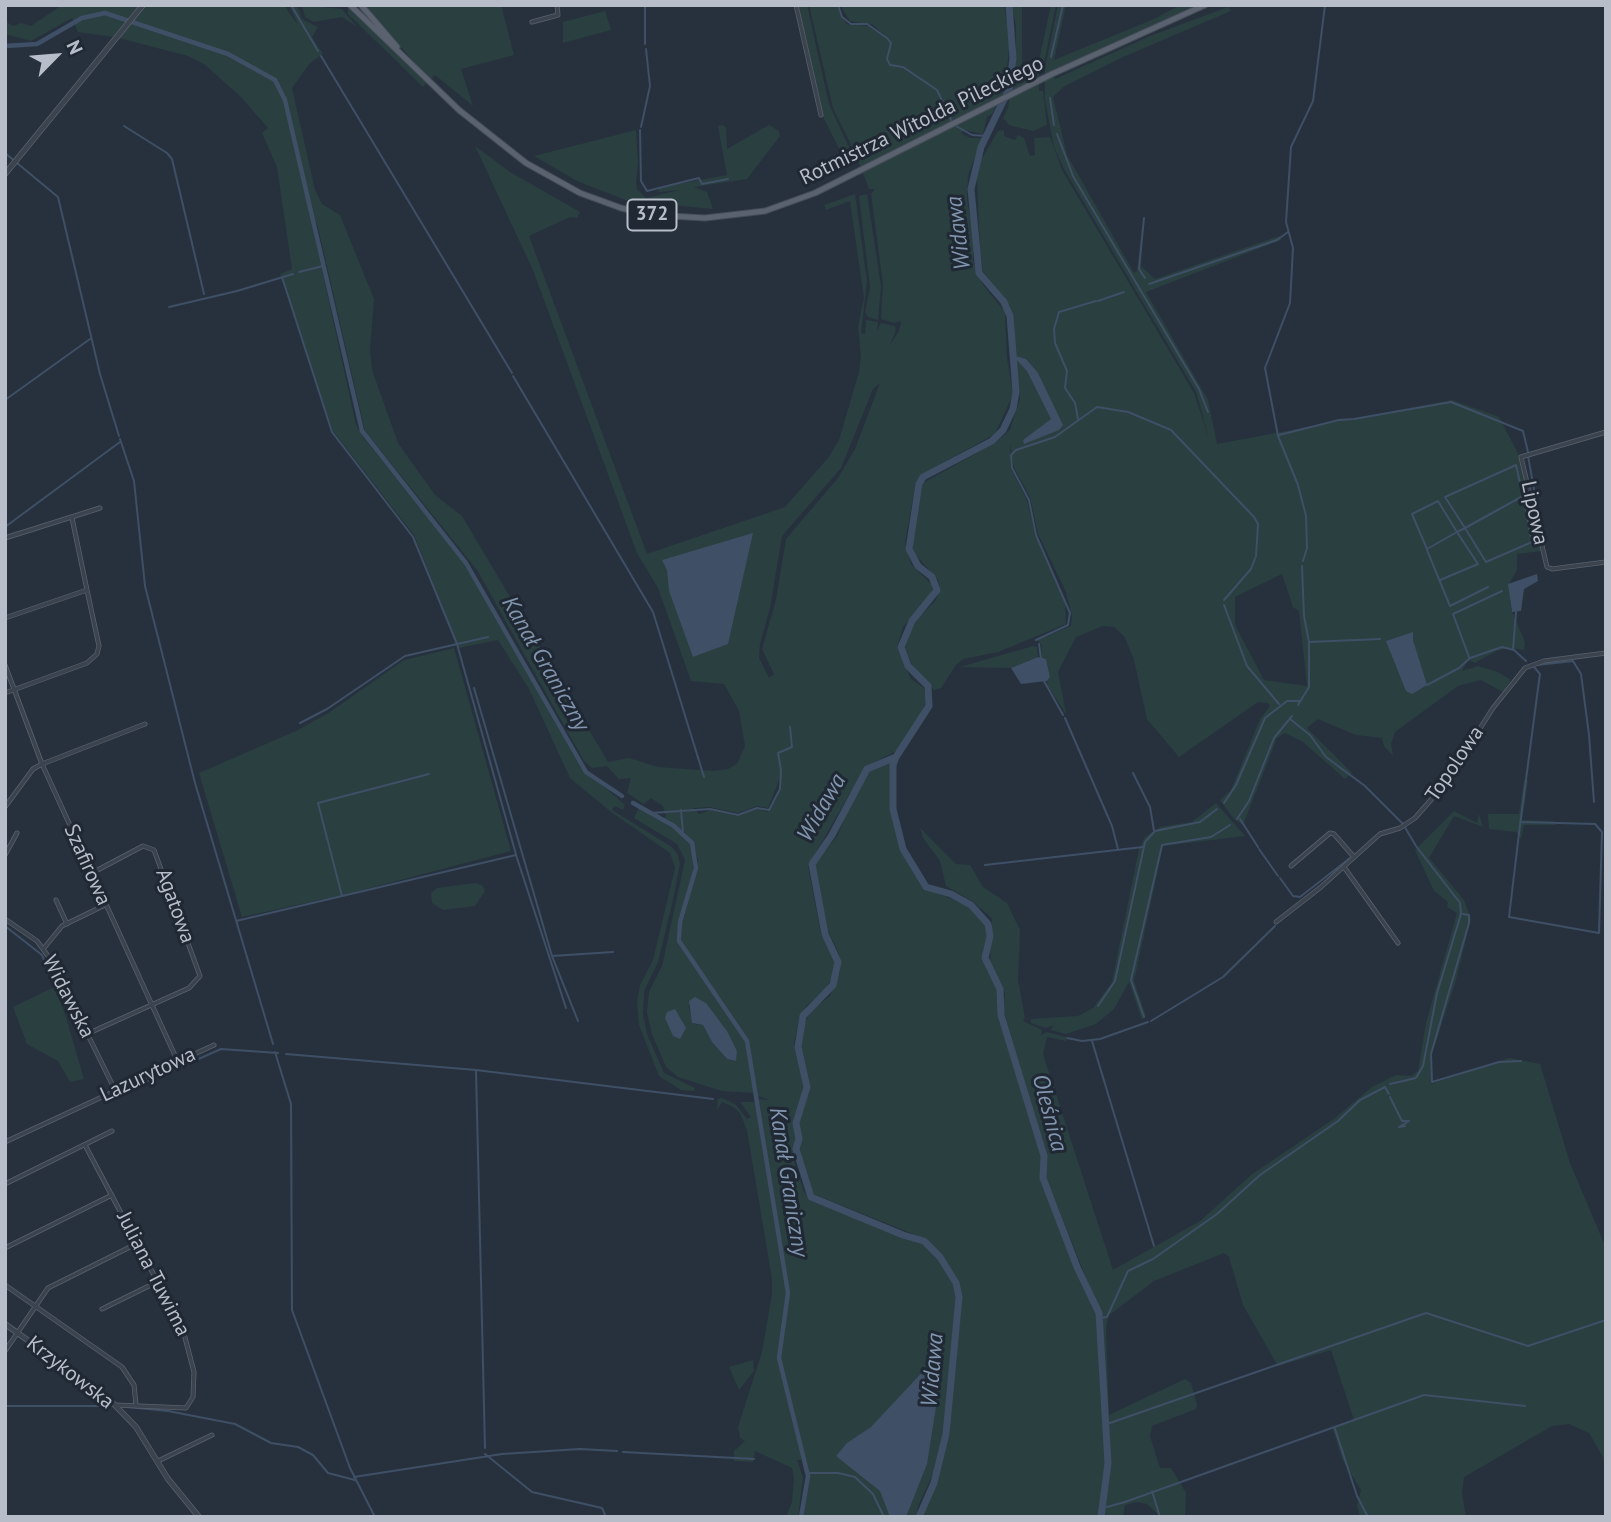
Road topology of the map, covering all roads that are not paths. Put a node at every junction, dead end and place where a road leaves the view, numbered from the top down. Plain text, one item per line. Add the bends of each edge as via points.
1 (143, 5) edge
2 (350, 5) edge
3 (361, 5) edge
4 (557, 5) edge
5 (796, 5) edge
6 (1205, 5) edge
7 (532, 22) dead end
8 (401, 52) junction
9 (821, 115) dead end
10 (5, 174) edge
11 (1606, 432) edge
12 (100, 509) dead end
13 (72, 518) junction
14 (5, 538) edge
15 (1606, 562) edge
16 (87, 590) junction
17 (5, 618) edge
18 (1606, 653) edge
19 (5, 665) edge
20 (13, 689) junction
21 (5, 693) edge
22 (145, 724) dead end
23 (41, 764) junction
24 (5, 807) edge
25 (17, 833) dead end
26 (5, 855) edge
27 (1354, 857) junction
28 (1291, 866) dead end
29 (1343, 867) junction
30 (92, 873) junction
31 (56, 900) dead end
32 (105, 905) junction
33 (5, 919) edge
34 (1276, 922) dead end
35 (67, 923) junction
36 (1398, 943) dead end
37 (44, 948) junction
38 (153, 1005) junction
39 (87, 1034) junction
40 (214, 1045) dead end
41 (178, 1062) junction
42 (115, 1090) junction
43 (112, 1131) dead end
44 (5, 1142) edge
45 (85, 1145) junction
46 (5, 1184) edge
47 (112, 1195) junction
48 (138, 1243) junction
49 (5, 1248) edge
50 (157, 1282) junction
51 (5, 1285) edge
52 (36, 1306) junction
53 (102, 1309) dead end
54 (5, 1324) edge
55 (18, 1333) junction
56 (5, 1351) edge
57 (115, 1405) junction
58 (136, 1405) junction
59 (212, 1435) dead end
60 (158, 1461) junction
61 (199, 1517) edge

1 - 10 street
2 - 8 main road, Rotmistrza Witolda Pileckiego / 372
3 - 8 main road, Rotmistrza Witolda Pileckiego / 372
4 - 7 street via 558,15
5 - 9 street
6 - 8 main road, Rotmistrza Witolda Pileckiego / 372 via 1052,74 848,178 800,199 745,215 672,217 621,208 562,185 507,150 442,95
11 - 15 street, Lipowa via 1521,457 1547,567
12 - 13 street
13 - 14 street
13 - 16 street
16 - 17 street
16 - 20 street via 97,654 87,663
18 - 27 street, Topolowa via 1525,668 1444,785 1406,826 1383,832
19 - 20 street, Szafirowa
20 - 21 street
20 - 23 street, Szafirowa
22 - 23 street
23 - 24 street
23 - 30 street, Szafirowa
25 - 26 street
27 - 28 street via 1330,833
27 - 29 street, Topolowa
29 - 34 street, Topolowa
29 - 36 street
30 - 32 street, Szafirowa
30 - 38 street, Agatowa via 143,846 154,850 200,976 194,985
31 - 35 street
32 - 35 street
32 - 38 street, Szafirowa
33 - 37 street, Widawska
35 - 37 street
37 - 39 street, Widawska
38 - 39 street
38 - 41 street, Szafirowa
39 - 42 street, Widawska
40 - 41 street, Lazurytowa
41 - 42 street, Lazurytowa
42 - 44 street, Lazurytowa
43 - 45 street
45 - 46 street
45 - 47 street, Juliana Tuwima
47 - 48 street, Juliana Tuwima
47 - 49 street
48 - 50 street, Juliana Tuwima
48 - 52 street via 55,1283
50 - 53 street
50 - 58 street, Juliana Tuwima via 191,1352 195,1386 187,1408
51 - 52 street
52 - 55 street
52 - 58 street via 122,1367 134,1385
54 - 55 street, Krzykowska
55 - 56 street
55 - 57 street, Krzykowska
57 - 58 street
57 - 60 street, Krzykowska
59 - 60 street
60 - 61 street, Krzykowska

